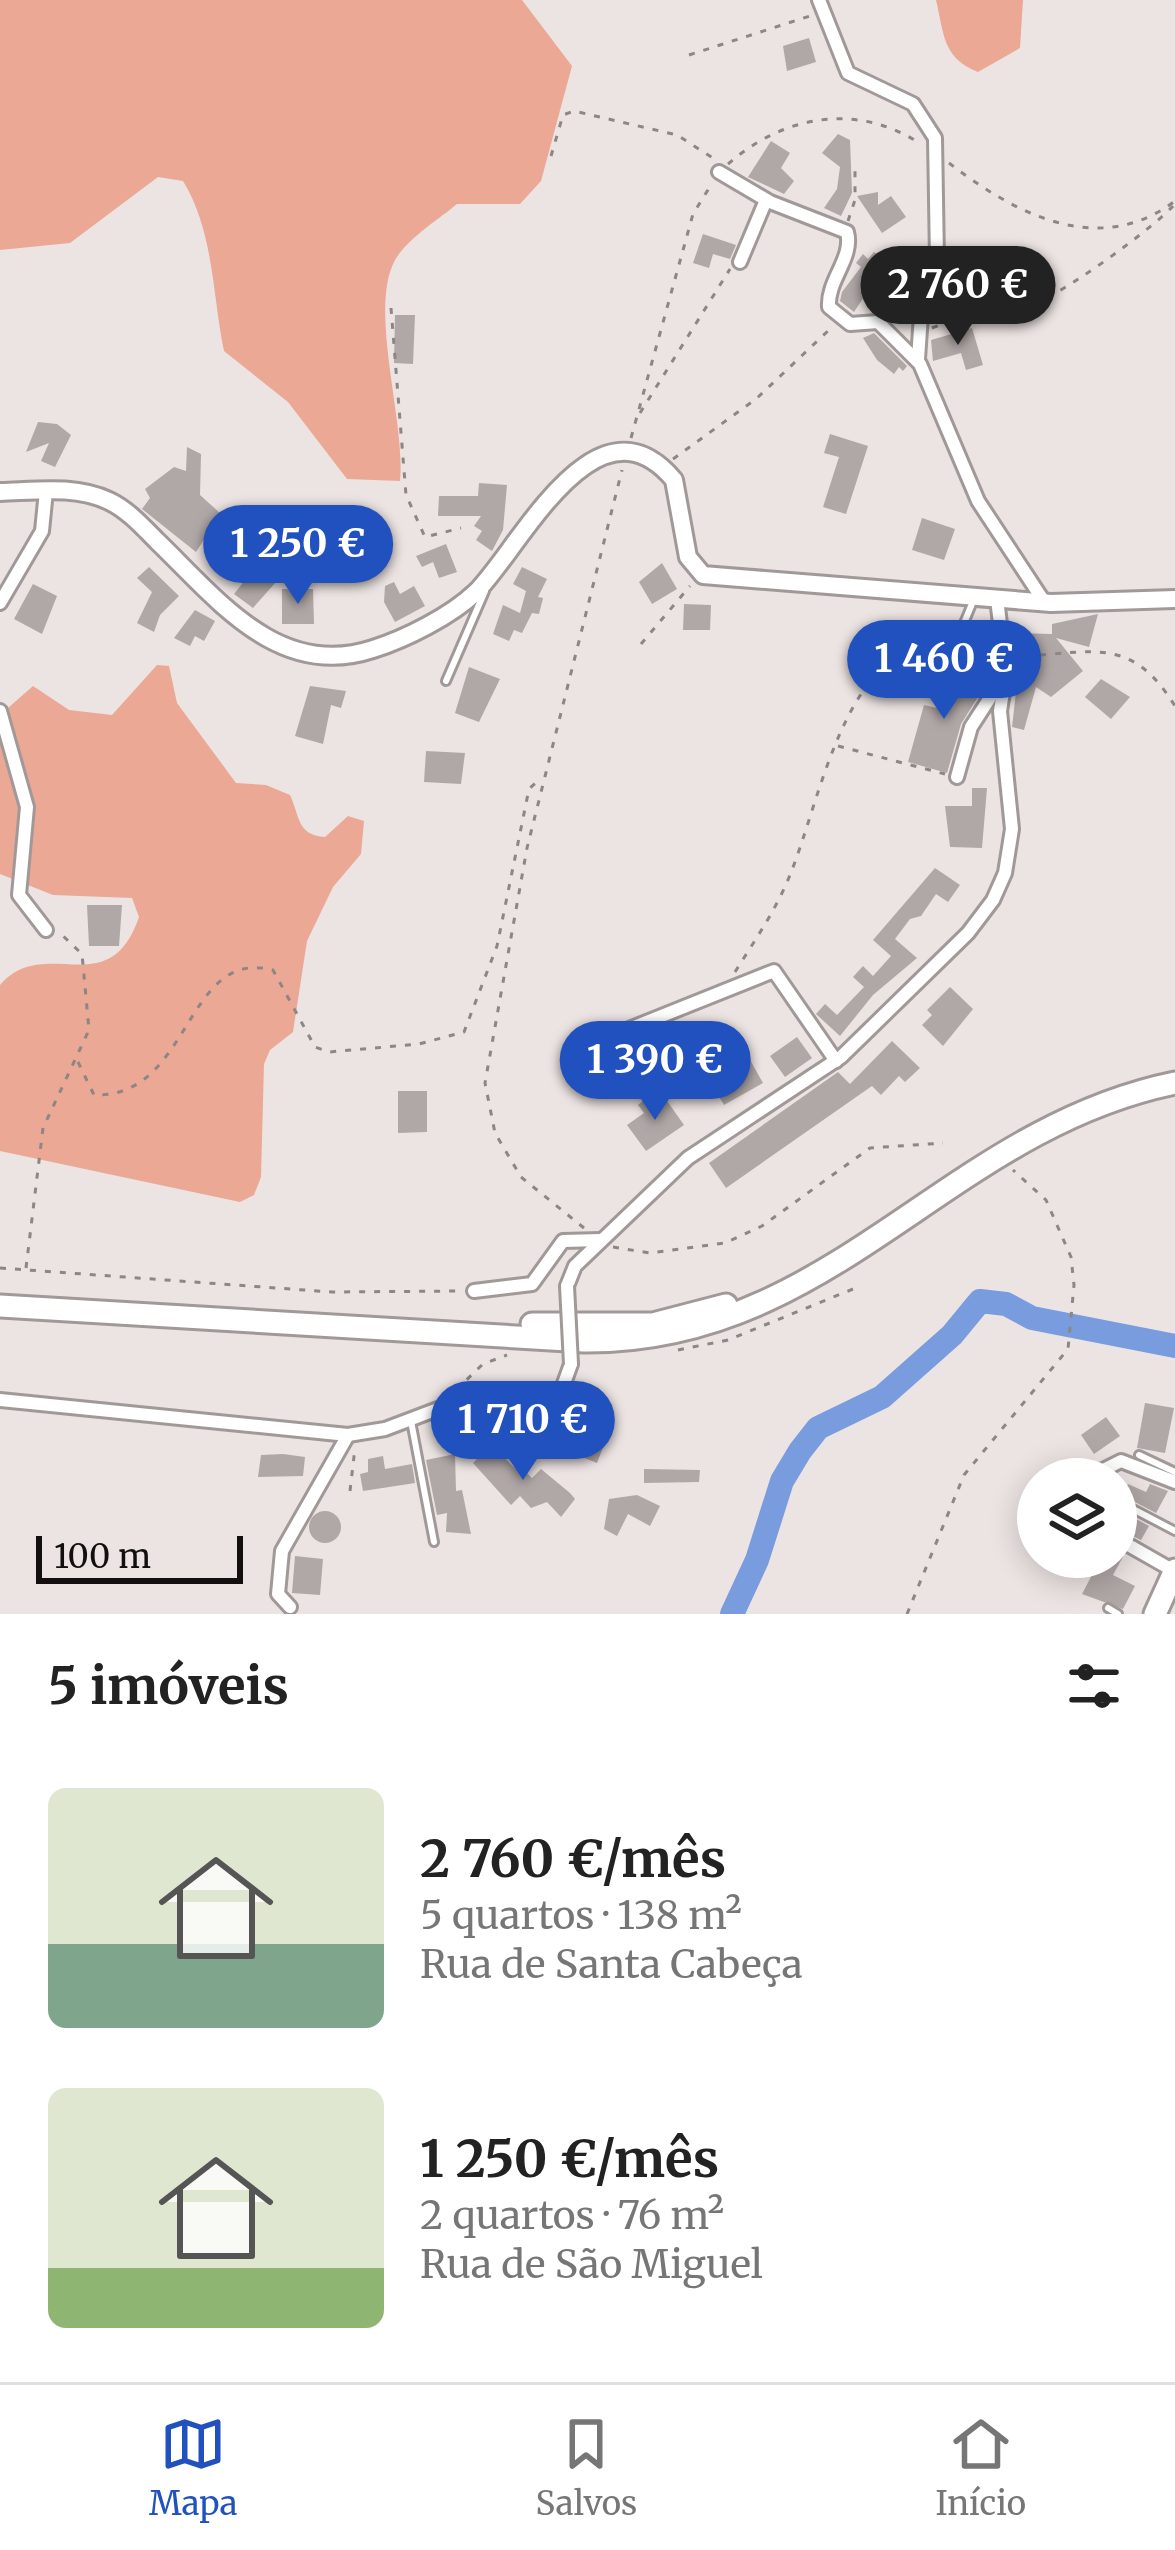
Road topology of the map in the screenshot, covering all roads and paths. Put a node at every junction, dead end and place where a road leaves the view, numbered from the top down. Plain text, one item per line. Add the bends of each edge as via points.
1 (821, 6) edge
2 (689, 55) dead end
3 (937, 154) junction
4 (551, 157) dead end
5 (854, 165) dead end
6 (722, 169) joint
7 (766, 200) junction
8 (1175, 202) edge
9 (847, 235) junction
10 (740, 262) joint
11 (391, 308) dead end
12 (841, 318) junction
13 (892, 334) junction
14 (919, 334) junction
15 (917, 360) junction
16 (636, 420) dead end
17 (621, 455) junction
18 (661, 467) junction
19 (46, 491) junction
20 (0, 492) edge
21 (461, 527) dead end
22 (1023, 569) junction
23 (703, 574) junction
24 (484, 583) junction
25 (974, 597) junction
26 (1175, 599) edge
27 (1005, 600) junction
28 (0, 603) edge
29 (1046, 603) junction
30 (959, 636) joint
31 (641, 644) dead end
32 (1025, 656) dead end
33 (1006, 674) junction
34 (446, 681) dead end
35 (1175, 706) edge
36 (0, 711) edge
37 (836, 745) junction
38 (544, 776) junction
39 (957, 777) joint
40 (46, 929) dead end
41 (64, 935) dead end
42 (725, 989) junction
43 (614, 1035) dead end
44 (836, 1061) junction
45 (78, 1062) junction
46 (1175, 1069) edge
47 (1175, 1083) edge
48 (943, 1143) dead end
49 (1010, 1169) dead end
50 (601, 1240) junction
51 (0, 1268) edge
52 (26, 1270) junction
53 (474, 1291) joint
54 (0, 1293) edge
55 (0, 1306) edge
56 (0, 1400) edge
57 (411, 1421) junction
58 (353, 1435) junction
59 (1139, 1455) dead end
60 (1137, 1467) edge
61 (1175, 1472) edge
62 (1175, 1482) edge
63 (350, 1491) dead end
64 (1137, 1511) edge
65 (1175, 1531) edge
66 (434, 1542) dead end
67 (1137, 1549) edge
68 (1175, 1570) edge
69 (290, 1607) dead end
70 (1108, 1608) dead end
71 (907, 1614) edge
72 (1118, 1614) edge
73 (1155, 1614) edge

1 - 2 path
1 - 3 street via 848,73 915,106
3 - 8 path via 1006,205 1053,224 1113,229
3 - 14 street via 938,254
4 - 6 path via 563,115 578,111 677,136
5 - 9 path
6 - 7 street
7 - 9 street
7 - 10 street
8 - 14 path via 1155,226 1055,297 960,316
9 - 12 street via 828,298
10 - 16 path via 719,279
11 - 21 path via 407,497 424,537
12 - 13 street via 852,325 875,321
12 - 18 path via 746,408
13 - 14 lane
13 - 15 street
14 - 15 street
15 - 22 street via 975,496
17 - 18 street
17 - 24 street via 555,489
17 - 38 path
18 - 23 street via 679,490 688,557
19 - 20 street
19 - 24 street via 115,504 256,635 305,655 347,656 388,644
19 - 28 street via 42,530
22 - 27 street
22 - 29 street
23 - 25 street
23 - 31 path
24 - 34 lane
25 - 27 street
25 - 30 lane
26 - 29 street
27 - 29 street
27 - 33 street
30 - 37 path via 917,639 896,652
32 - 35 path via 1121,653 1148,668
33 - 39 street via 971,727
33 - 44 street via 1000,716 1012,829 1003,880 973,928
36 - 40 street via 27,807 19,896
37 - 39 path
37 - 42 path via 782,893
38 - 45 path via 530,788 497,946 464,1032 329,1052 315,1046 273,970 249,964 222,976 146,1084 94,1094
38 - 50 path via 485,1083 495,1133 521,1177
41 - 45 path via 82,954 86,979 89,1030
42 - 43 street
42 - 44 street via 777,972
44 - 50 street via 688,1157
45 - 52 path via 44,1128
46 - 54 main road via 1040,1116 805,1267 671,1322 485,1322
47 - 55 main road via 1050,1126 797,1288 678,1335 584,1341
48 - 50 path via 864,1150 763,1226 718,1245 643,1253
49 - 71 path via 1038,1190 1057,1221 1072,1264 1070,1340 1059,1364 964,1474
50 - 53 street via 563,1241 532,1284
50 - 57 street, bridge via 567,1286 566,1385 544,1400 451,1404
51 - 52 path
52 - 53 path via 332,1292
56 - 58 street
57 - 58 street
57 - 66 lane
58 - 63 path
58 - 69 street via 277,1564 278,1594
59 - 61 lane
60 - 62 street
64 - 65 lane
67 - 68 street
68 - 73 main road
70 - 72 lane

